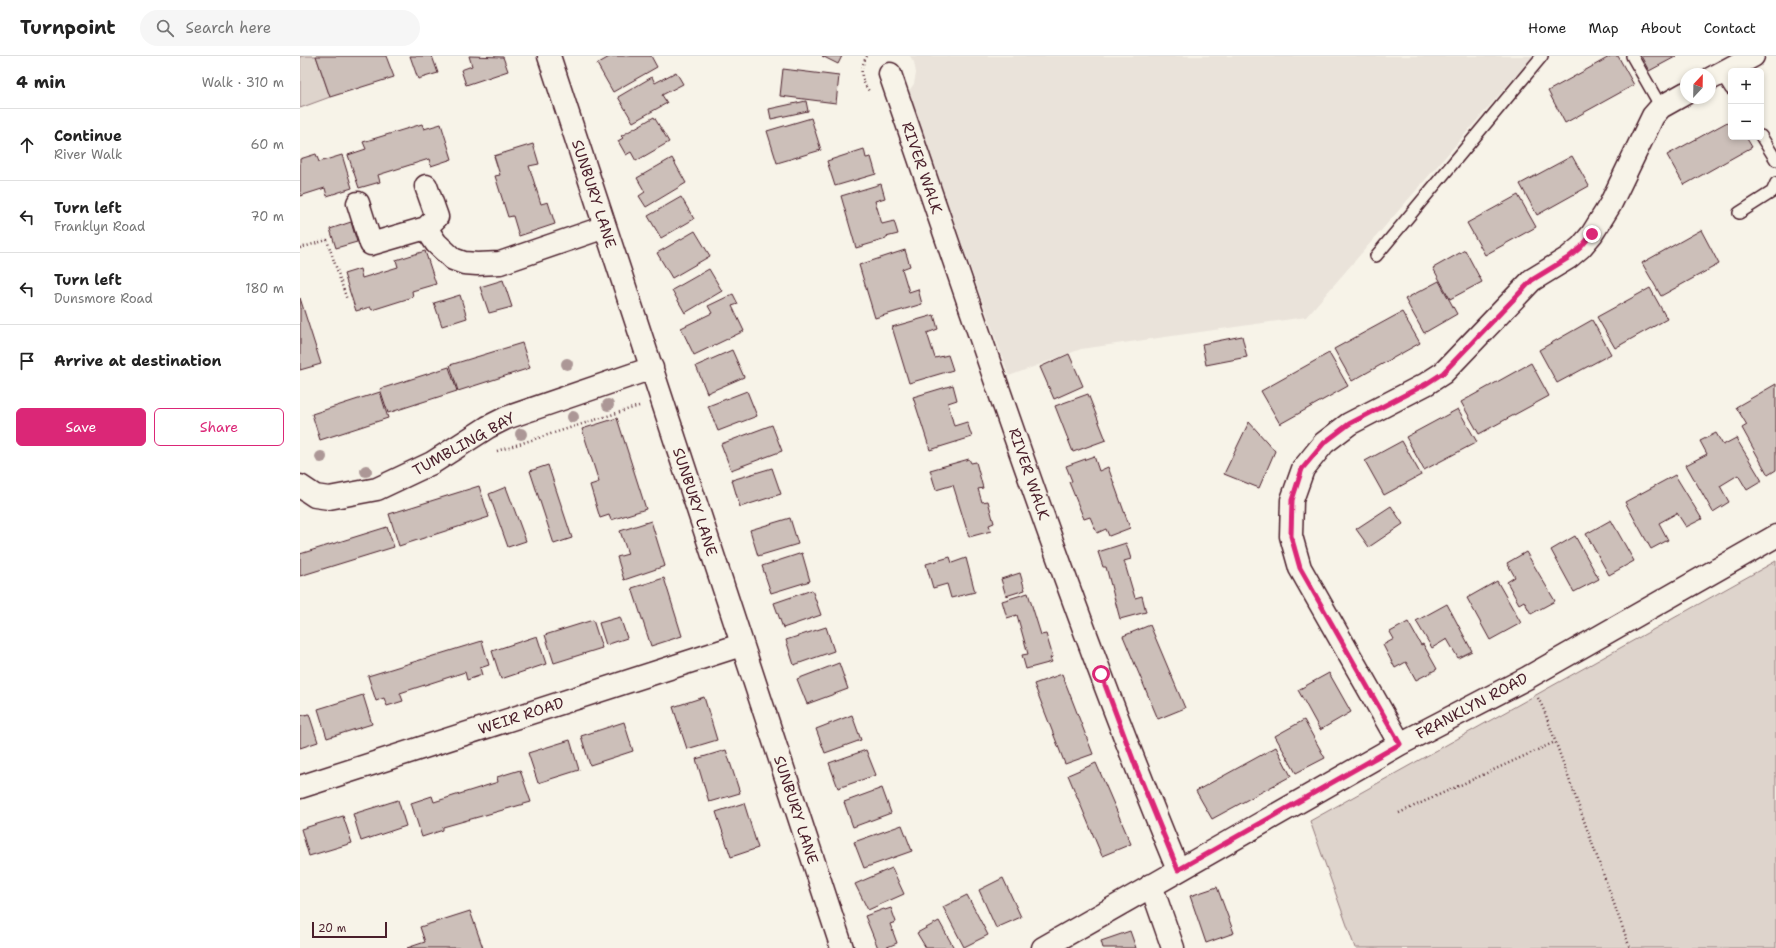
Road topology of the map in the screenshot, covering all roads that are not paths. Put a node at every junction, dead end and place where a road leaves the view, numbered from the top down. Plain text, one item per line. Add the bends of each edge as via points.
1 (549, 56) edge
2 (1542, 56) edge
3 (1632, 56) edge
4 (1753, 56) edge
5 (890, 74) dead end
6 (1721, 81) edge
7 (1680, 96) edge
8 (1661, 107) junction
9 (1764, 140) edge
10 (1776, 160) edge
11 (1776, 182) edge
12 (426, 186) dead end
13 (358, 203) dead end
14 (1739, 213) dead end
15 (605, 227) junction
16 (426, 228) junction
17 (1376, 256) dead end
18 (652, 368) junction
19 (300, 486) edge
20 (1776, 536) edge
21 (741, 645) junction
22 (1400, 744) junction
23 (300, 787) edge
24 (1178, 870) junction
25 (1151, 885) junction
26 (842, 948) edge
27 (1043, 948) edge
28 (1173, 948) edge

1 - 15 street, SUNBURY LANE
2 - 17 lane
3 - 8 lane
4 - 6 street
5 - 24 street, RIVER WALK via 1028,474 1137,770
7 - 8 street
8 - 22 street via 1653,116 1610,205 1581,247 1532,280 1443,373 1349,424 1324,443 1302,469 1292,500 1291,536 1300,568
9 - 10 lane
11 - 14 lane via 1772,192
12 - 16 street via 437,217
13 - 16 street via 371,244
15 - 16 street via 500,263 477,264 453,259 436,243
15 - 18 street, SUNBURY LANE
18 - 19 street, TUMBLING BAY via 506,418 432,463 377,489 329,498 315,496
18 - 21 street, SUNBURY LANE
20 - 22 street, FRANKLYN ROAD via 1527,678
21 - 23 street, WEIR ROAD
21 - 26 street, SUNBURY LANE
22 - 24 street, FRANKLYN ROAD
24 - 25 street, FRANKLYN ROAD
25 - 27 street, FRANKLYN ROAD
25 - 28 street

